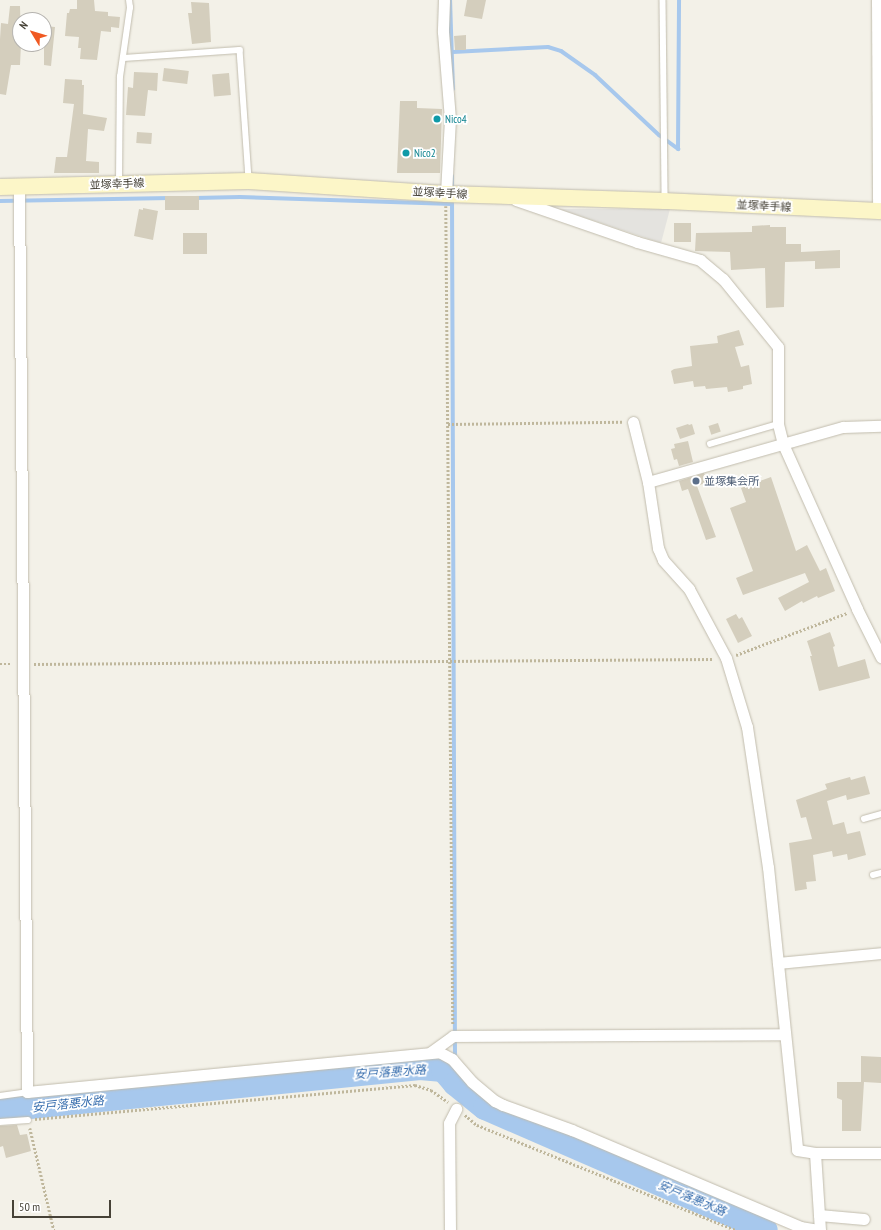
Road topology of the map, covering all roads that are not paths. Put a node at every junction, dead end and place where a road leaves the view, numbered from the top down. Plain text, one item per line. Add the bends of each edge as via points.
1 (129, 0) edge
2 (444, 0) edge
3 (663, 0) edge
4 (877, 0) edge
5 (123, 58) junction
6 (249, 181) junction
7 (119, 184) junction
8 (0, 187) edge
9 (19, 190) junction
10 (446, 194) junction
11 (504, 196) junction
12 (665, 201) junction
13 (880, 211) edge
14 (633, 422) road end
15 (778, 424) junction
16 (881, 426) edge
17 (710, 444) dead end
18 (783, 444) junction
19 (648, 482) junction
20 (878, 644) edge
21 (881, 656) edge
22 (881, 814) edge
23 (864, 819) dead end
24 (881, 873) edge
25 (874, 875) dead end
26 (881, 953) edge
27 (778, 963) junction
28 (785, 1034) junction
29 (431, 1052) junction
30 (27, 1092) junction
31 (0, 1096) edge
32 (456, 1109) road end
33 (28, 1120) road end
34 (0, 1122) edge
35 (815, 1152) junction
36 (881, 1153) edge
37 (820, 1215) junction
38 (864, 1219) dead end
39 (450, 1230) edge
40 (820, 1230) edge

1 - 5 lane
2 - 10 street via 443,32 450,119
3 - 12 lane
4 - 13 street
5 - 6 lane via 240,50
5 - 7 lane via 120,77
6 - 7 main road, 並塚幸手線
6 - 10 main road, 並塚幸手線
7 - 9 main road, 並塚幸手線
8 - 9 main road, 並塚幸手線
9 - 30 street
10 - 11 main road, 並塚幸手線
11 - 12 main road, 並塚幸手線
11 - 15 street via 637,242 700,260 723,279 778,347
12 - 13 main road, 並塚幸手線
14 - 19 street
15 - 17 lane
15 - 18 street
16 - 18 street via 843,427
18 - 19 street
18 - 20 street via 857,609
19 - 27 street via 658,548 663,560 689,589 726,658 747,727 768,867
20 - 21 street
22 - 23 lane
24 - 25 lane
26 - 27 street
27 - 28 street
28 - 29 street via 453,1036
28 - 35 street via 797,1150
29 - 30 street
29 - 40 street via 446,1054 472,1082 503,1105 572,1130 800,1227
30 - 31 lane
32 - 39 street via 449,1123
33 - 34 lane
35 - 36 street
35 - 37 street
37 - 38 street
37 - 40 street

